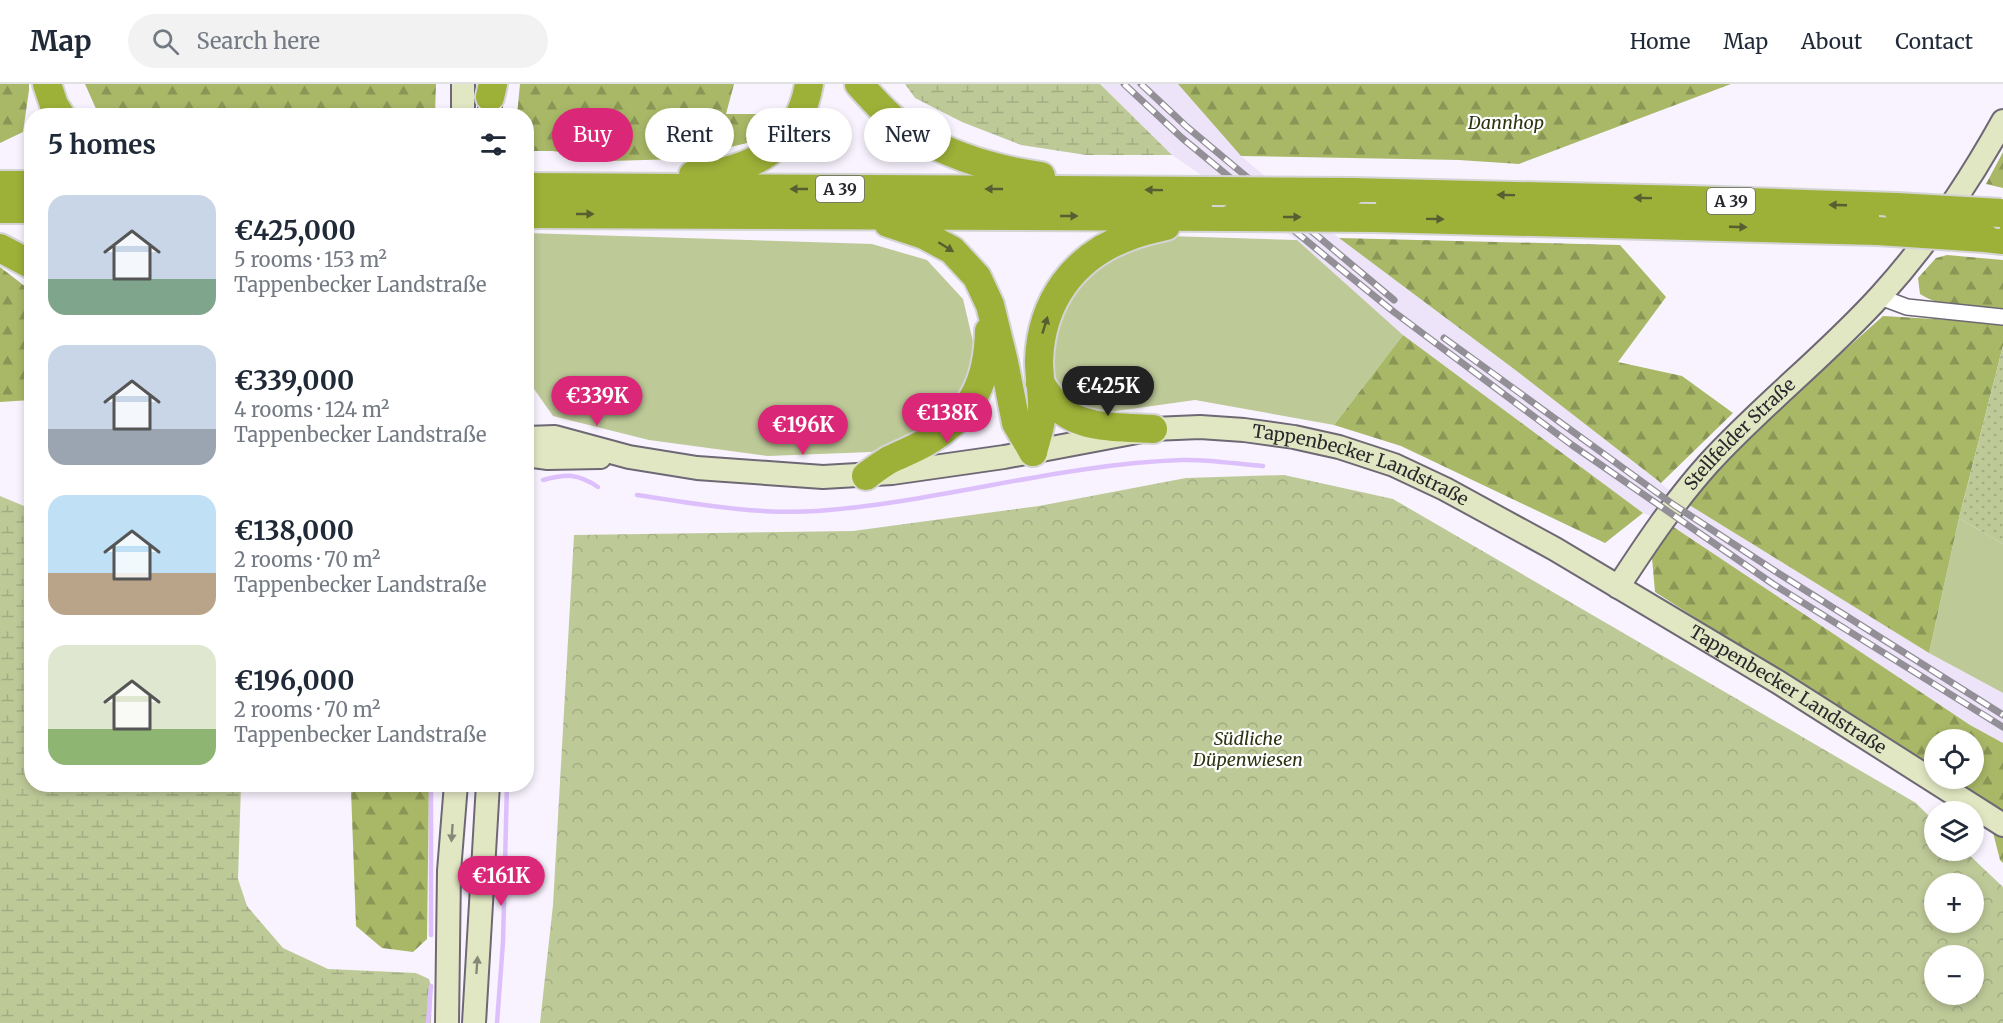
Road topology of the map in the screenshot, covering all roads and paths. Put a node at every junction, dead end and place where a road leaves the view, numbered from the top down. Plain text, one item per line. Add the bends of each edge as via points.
1 (47, 84) edge
2 (463, 84) edge
3 (809, 84) edge
4 (859, 84) edge
5 (56, 108) edge
6 (463, 108) edge
7 (2003, 122) edge
8 (0, 185) edge
9 (24, 185) edge
10 (534, 187) edge
11 (606, 188) junction
12 (1074, 190) junction
13 (0, 209) edge
14 (24, 209) edge
15 (534, 214) edge
16 (842, 215) junction
17 (1197, 217) junction
18 (1998, 226) edge
19 (0, 248) edge
20 (24, 261) edge
21 (1880, 297) junction
22 (990, 305) junction
23 (2003, 316) edge
24 (1040, 383) junction
25 (1153, 429) junction
26 (534, 434) edge
27 (543, 450) edge
28 (1033, 452) junction
29 (534, 463) edge
30 (866, 476) junction
31 (1618, 587) junction
32 (455, 792) edge
33 (488, 792) edge
34 (2003, 825) edge
35 (447, 1023) edge
36 (474, 1023) edge

1 - 5 highway
2 - 6 street
3 - 11 highway via 798,121 783,142 762,158 708,175 655,177
4 - 12 highway via 913,133 959,156 1041,176
7 - 21 street, Stellfelder Straße via 1941,222
8 - 9 highway
10 - 11 highway, A 39
12 -> 11 highway, A 39
18 -> 12 highway, A 39, bridge via 1896,207 1351,192
13 - 14 highway
15 -> 16 highway, A 39
16 -> 17 highway, A 39
16 -> 22 highway via 893,224 952,250 977,277
17 -> 18 highway, A 39, bridge via 1878,231
24 -> 17 highway via 1042,332 1053,298 1073,272 1098,251 1130,236
19 - 20 highway
21 - 23 street via 1907,307
21 - 31 street, Stellfelder Straße via 1709,464 1668,512
22 - 28 highway via 1016,423
22 - 30 highway via 989,355 980,386 967,409 929,441
24 - 25 highway via 1058,407 1077,420
24 - 28 highway via 1042,413
25 - 28 street, Tappenbecker Landstraße
25 - 31 street, Tappenbecker Landstraße via 1200,427 1294,437 1394,465 1455,494
26 - 27 street
27 - 29 street
27 - 30 street, Tappenbecker Landstraße via 751,473
28 - 30 street, Tappenbecker Landstraße
31 - 34 street, Tappenbecker Landstraße via 1778,682
32 -> 35 street via 449,871
36 -> 33 street

